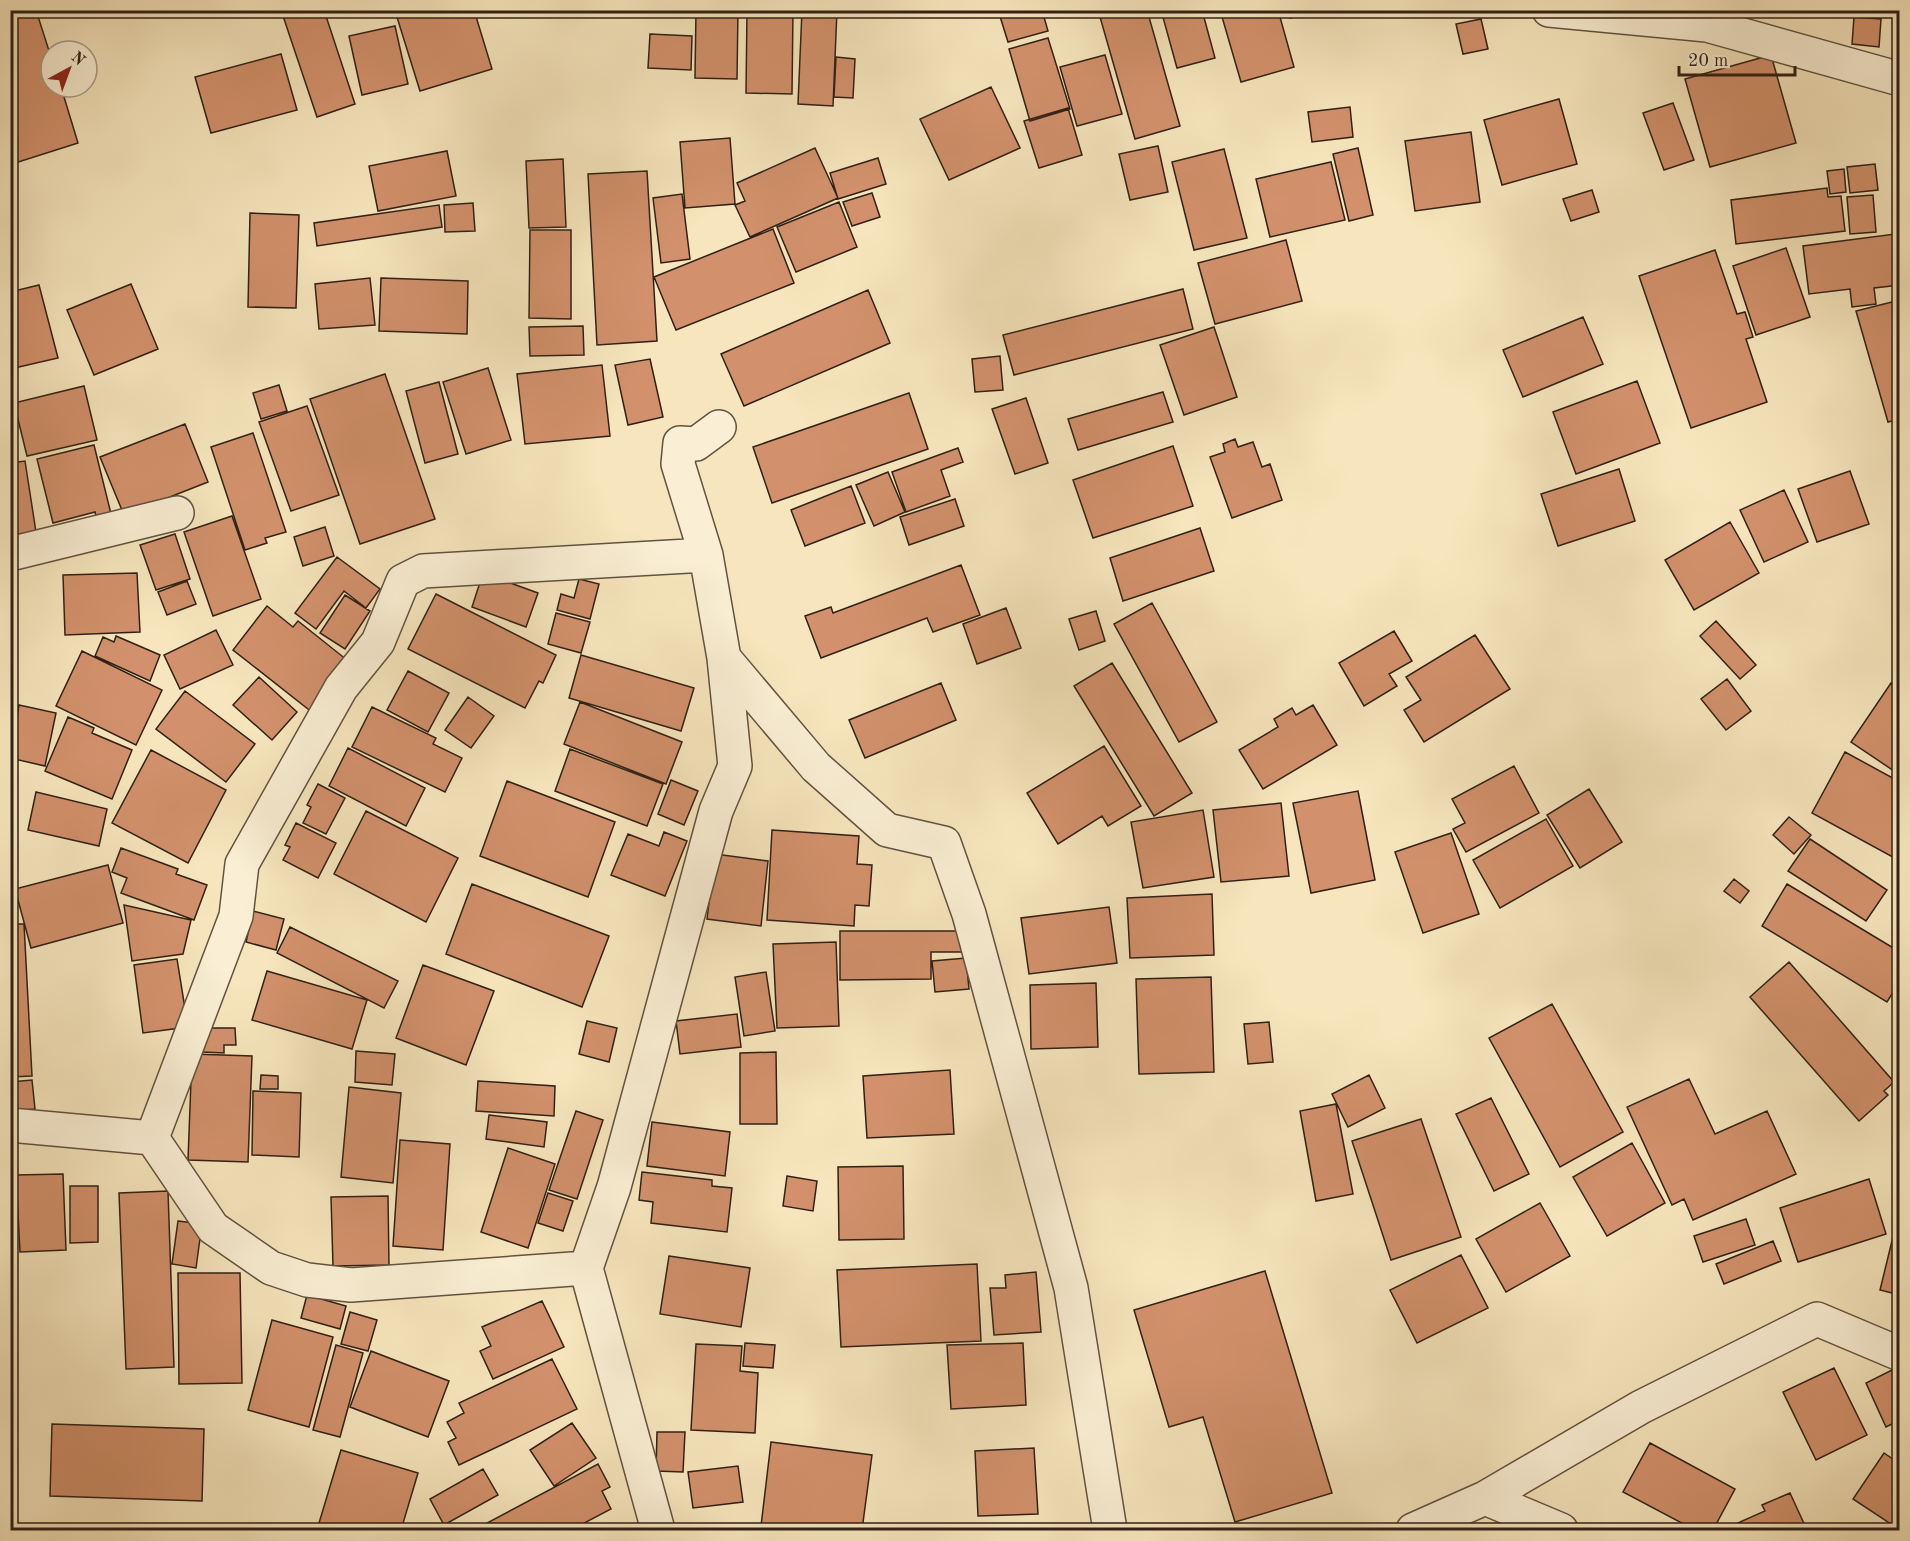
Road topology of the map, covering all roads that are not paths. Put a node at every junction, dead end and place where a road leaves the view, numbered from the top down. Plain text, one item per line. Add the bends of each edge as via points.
1 (1549, 10) edge
2 (1899, 79) edge
3 (719, 427) dead end
4 (177, 513) dead end
5 (10, 554) edge
6 (706, 555) junction
7 (724, 658) junction
8 (10, 1125) edge
9 (152, 1138) junction
10 (586, 1268) junction
11 (1899, 1354) edge
12 (1485, 1498) junction
13 (658, 1530) edge
14 (1110, 1530) edge
15 (1413, 1530) edge
16 (1562, 1530) edge

1 - 2 street via 1707,25
3 - 6 street via 696,444 680,443 678,464
4 - 5 street
6 - 7 street
6 - 9 street via 423,571 403,581 378,642 341,688 242,864 236,916
7 - 10 street via 735,766 716,812 614,1187
7 - 14 street via 816,767 887,830 944,843 969,914 1071,1288
8 - 9 street
9 - 10 street via 213,1228 271,1268 307,1280 351,1285
10 - 13 street
11 - 12 street via 1817,1319 1641,1407
12 - 15 street
12 - 16 street

